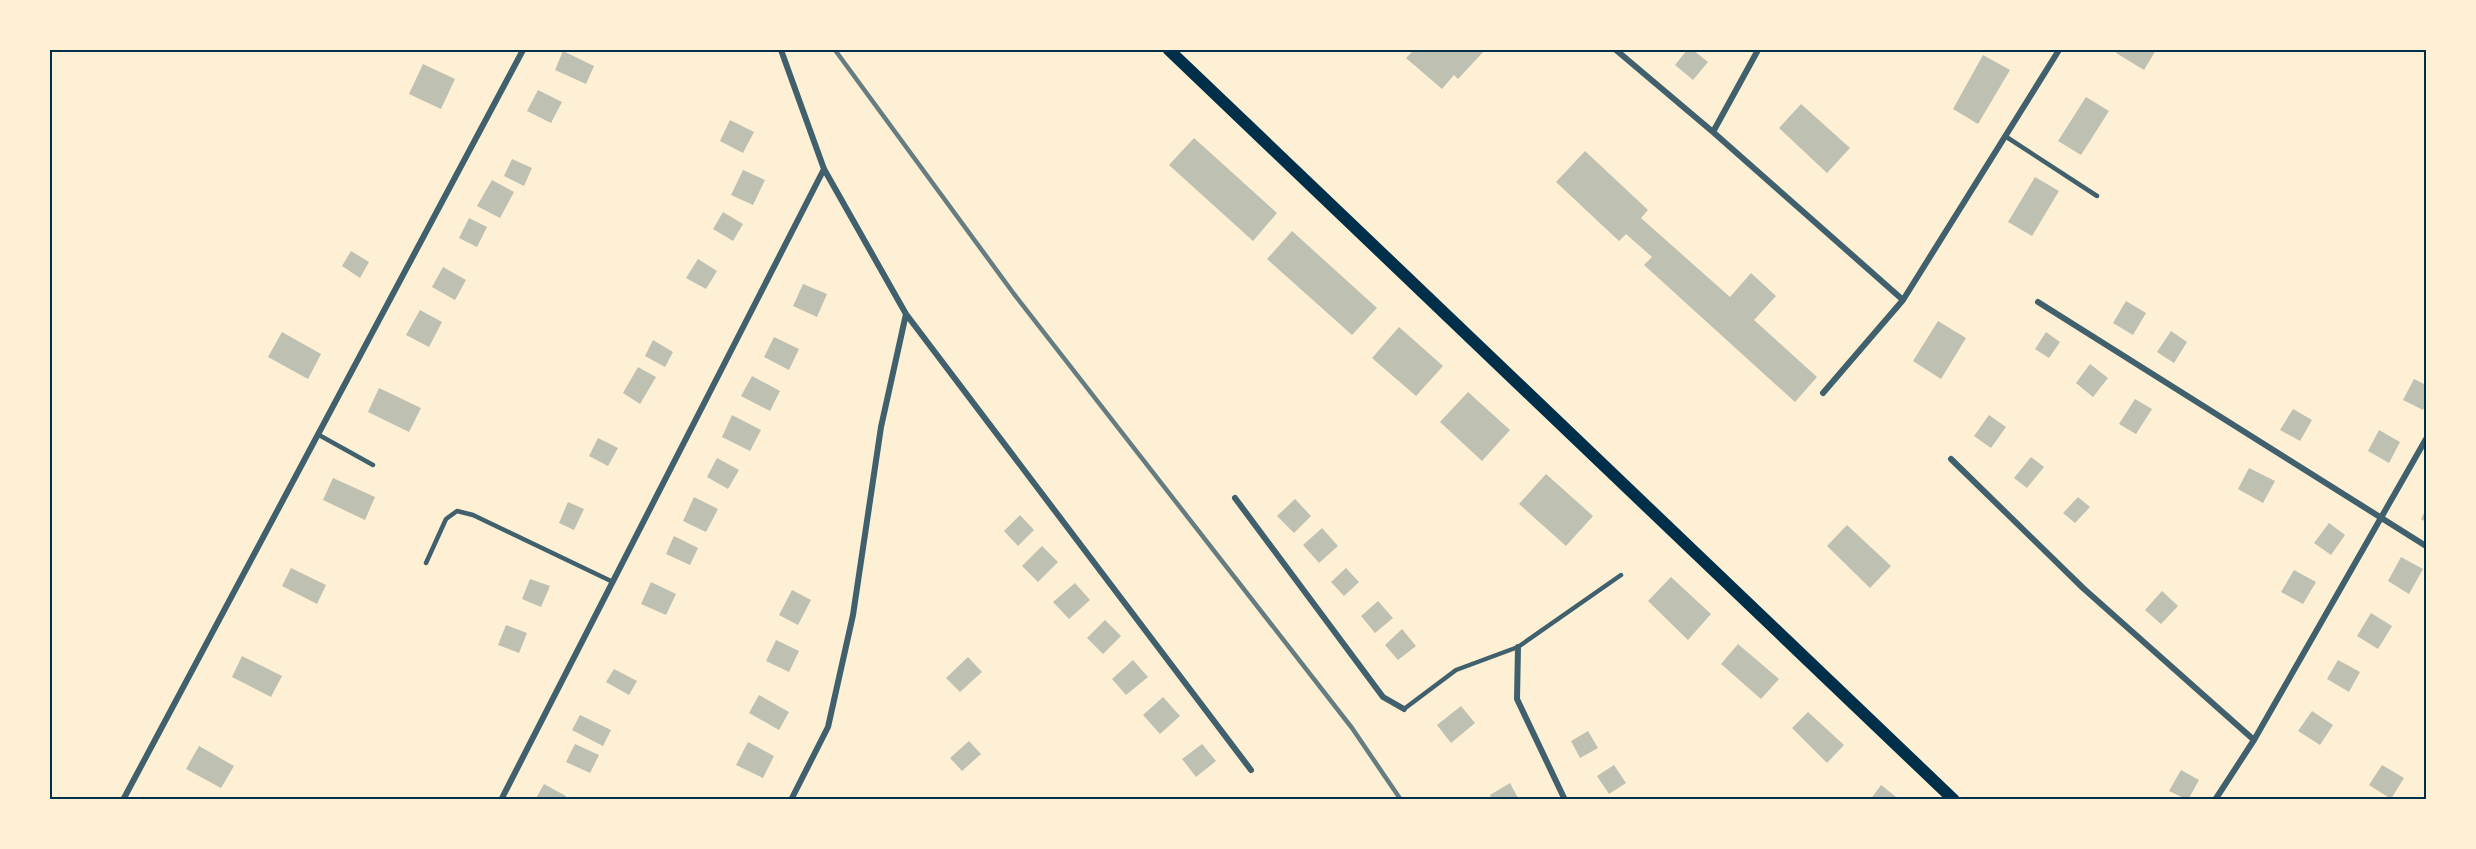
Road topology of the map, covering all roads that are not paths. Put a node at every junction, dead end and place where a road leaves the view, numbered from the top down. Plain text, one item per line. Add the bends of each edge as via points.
1 (524, 50) edge
2 (781, 50) edge
3 (1168, 50) edge
4 (1616, 50) edge
5 (1758, 50) edge
6 (2059, 50) edge
7 (1713, 132) junction
8 (2005, 136) junction
9 (824, 169) junction
10 (2097, 196) dead end
11 (1903, 300) junction
12 (2038, 302) dead end
13 (906, 314) junction
14 (1823, 393) dead end
15 (319, 435) junction
16 (2427, 439) edge
17 (1951, 459) dead end
18 (373, 465) dead end
19 (1235, 498) dead end
20 (2381, 516) junction
21 (2427, 546) edge
22 (426, 563) dead end
23 (1621, 575) dead end
24 (613, 582) junction
25 (1518, 647) junction
26 (1404, 709) joint
27 (2254, 740) junction
28 (1251, 770) dead end
29 (123, 800) edge
30 (501, 800) edge
31 (791, 800) edge
32 (1565, 800) edge
33 (1954, 800) edge
34 (2215, 800) edge

1 - 15 street
2 - 9 street
3 - 33 main road
4 - 7 street
5 - 7 street
6 - 8 street
7 - 11 street
8 - 10 lane
8 - 11 street
9 - 13 street
9 - 24 street
11 - 14 street
12 - 20 street
13 - 28 street
13 - 31 street via 881,427 853,615 828,727
15 - 18 lane
15 - 29 street
16 - 20 street
17 - 27 street via 2083,588
19 - 26 street via 1383,697
20 - 21 street
20 - 27 street
22 - 24 lane via 446,519 457,511
23 - 25 lane
24 - 30 street
25 - 26 lane via 1456,670
25 - 32 street via 1517,699
27 - 34 street

